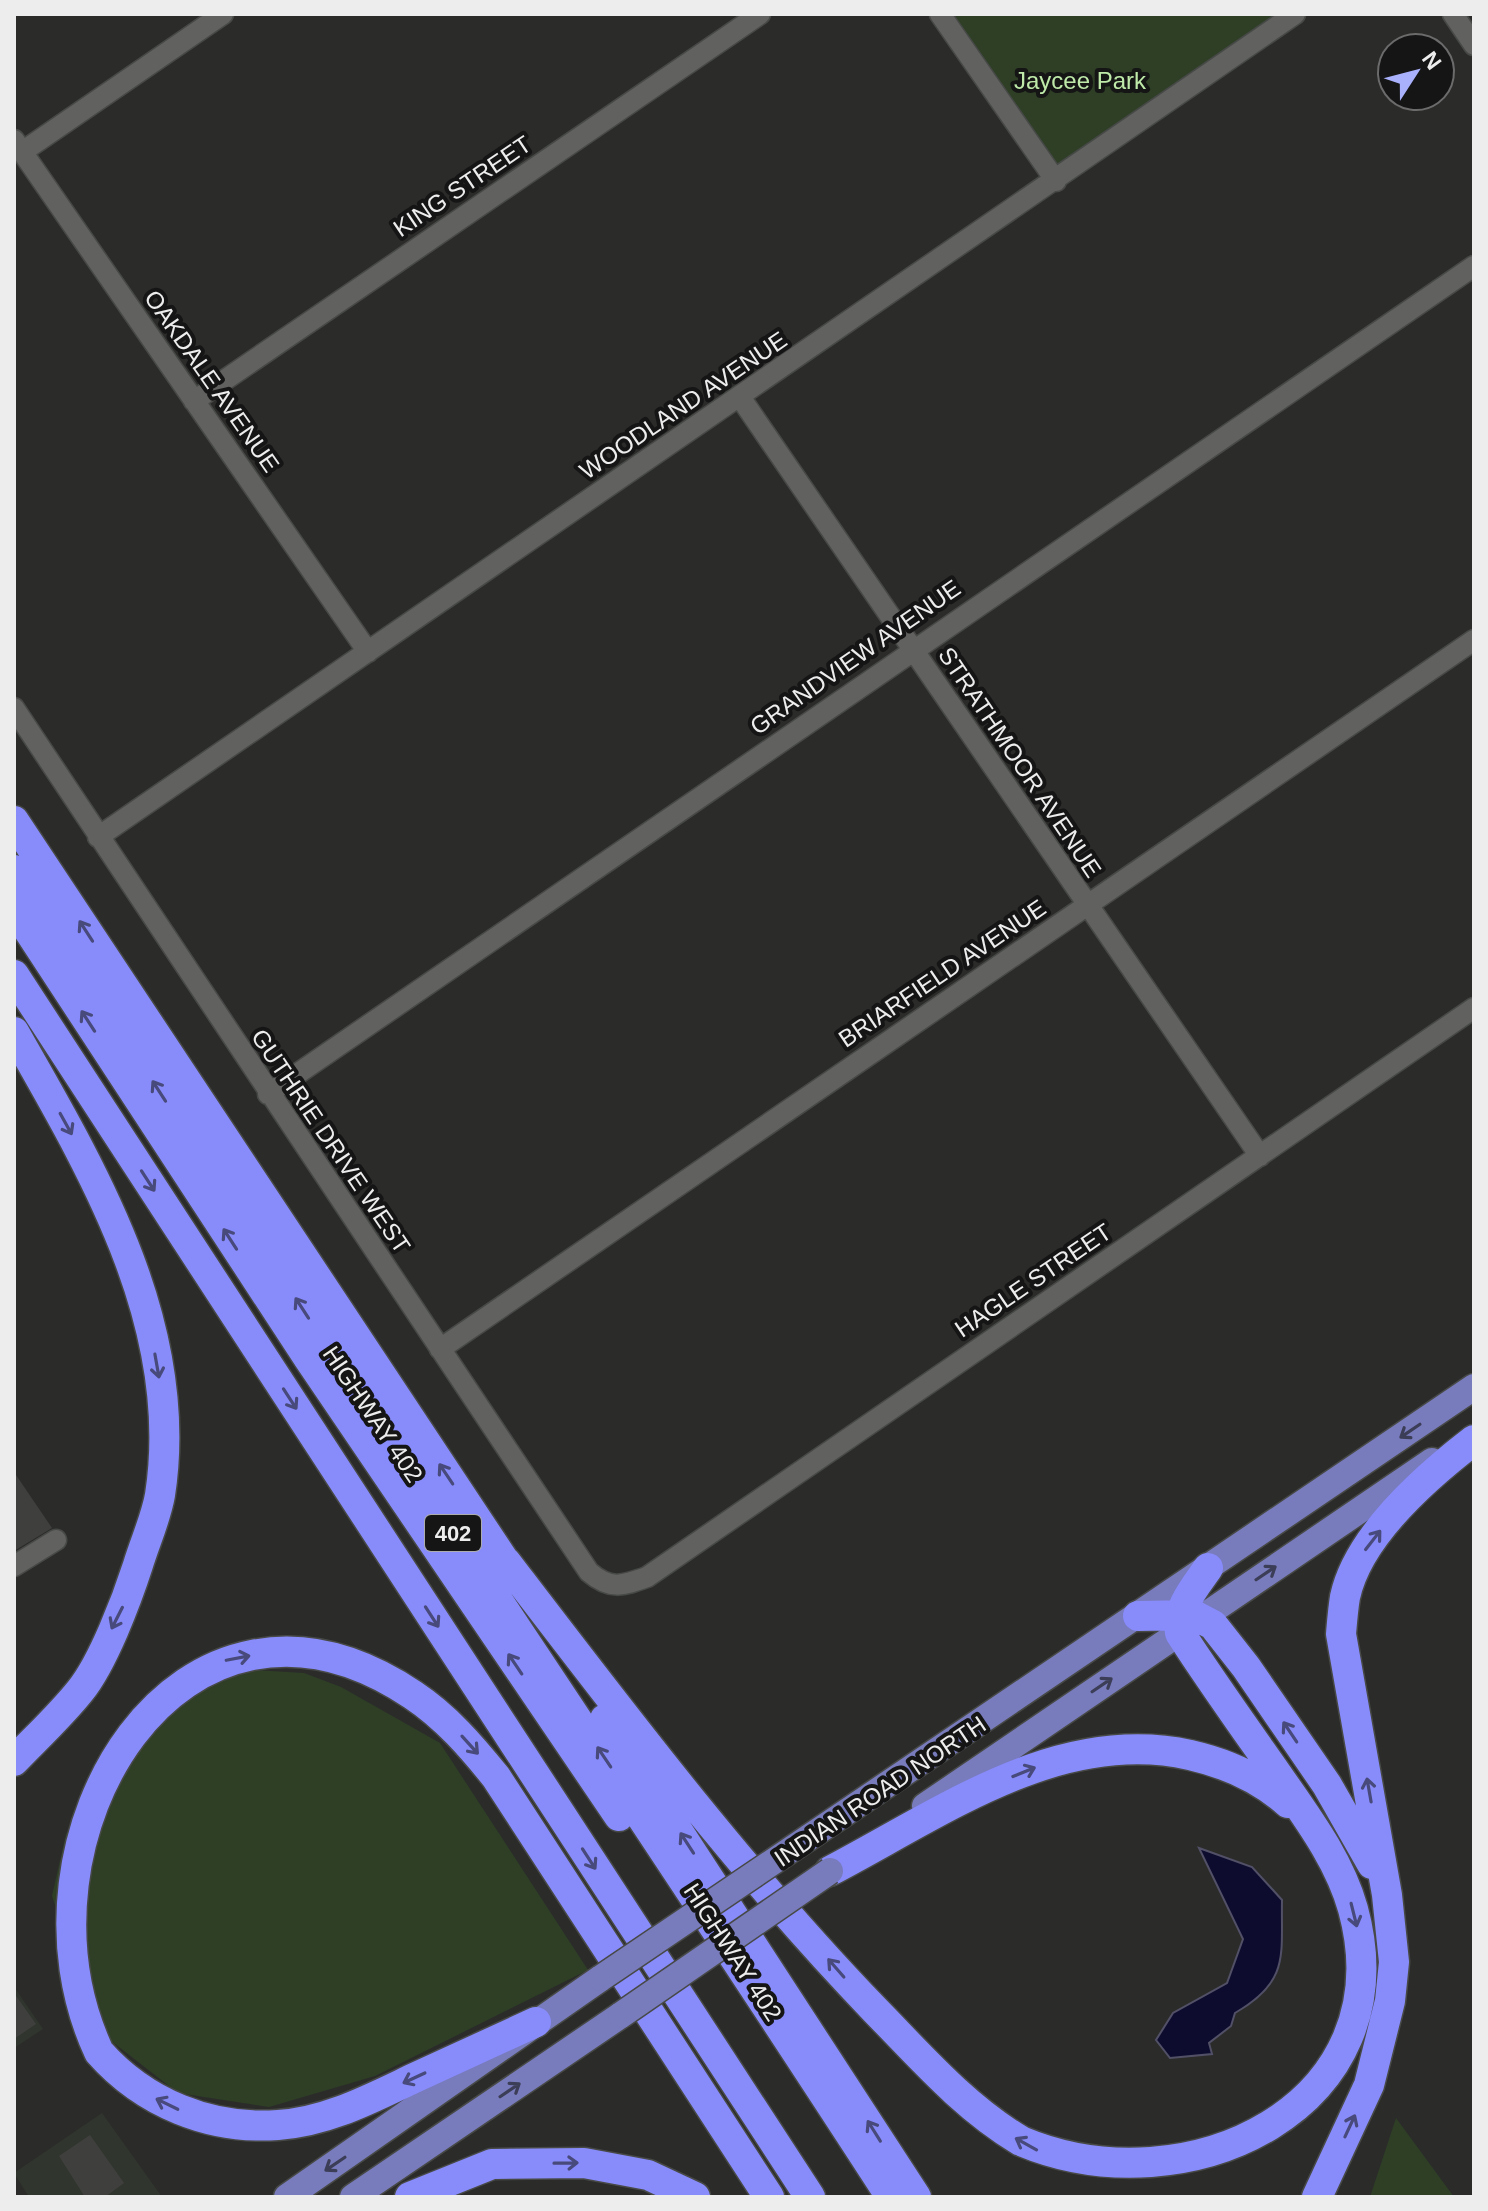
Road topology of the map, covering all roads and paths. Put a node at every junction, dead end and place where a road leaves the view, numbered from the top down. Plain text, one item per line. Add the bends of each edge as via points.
1 (223, 14) edge
2 (760, 14) edge
3 (940, 14) edge
4 (1295, 14) edge
5 (1453, 14) edge
6 (1474, 45) edge
7 (18, 146) edge
8 (1056, 181) junction
9 (1474, 266) edge
10 (740, 397) junction
11 (194, 401) junction
12 (1474, 640) edge
13 (912, 649) junction
14 (368, 652) junction
15 (14, 708) edge
16 (14, 821) edge
17 (98, 837) junction
18 (14, 870) edge
19 (1087, 906) junction
20 (14, 908) edge
21 (14, 975) edge
22 (1474, 1008) edge
23 (14, 1032) edge
24 (268, 1094) junction
25 (1260, 1156) junction
26 (440, 1349) junction
27 (1474, 1387) edge
28 (1474, 1433) edge
29 (1474, 1440) edge
30 (56, 1540) dead end
31 (506, 1562) junction
32 (14, 1566) edge
33 (1208, 1568) junction
34 (618, 1587) joint
35 (1138, 1616) junction
36 (1187, 1622) junction
37 (101, 1732) dead end
38 (14, 1761) edge
39 (1324, 1844) junction
40 (830, 1871) junction
41 (1387, 1895) junction
42 (44, 1941) dead end
43 (536, 2022) junction
44 (287, 2197) edge
45 (353, 2197) edge
46 (410, 2197) edge
47 (695, 2197) edge
48 (769, 2197) edge
49 (810, 2197) edge
50 (866, 2197) edge
51 (891, 2197) edge
52 (916, 2197) edge
53 (1317, 2197) edge

1 - 7 street
2 - 11 street, KING STREET
3 - 8 street
4 - 8 street, WOODLAND AVENUE
5 - 6 street
7 - 11 street, OAKDALE AVENUE
8 - 10 street, WOODLAND AVENUE
9 - 13 street, GRANDVIEW AVENUE
10 - 13 street, STRATHMOOR AVENUE
10 - 14 street, WOODLAND AVENUE
11 - 14 street, OAKDALE AVENUE
12 - 19 street, BRIARFIELD AVENUE
13 - 19 street, STRATHMOOR AVENUE
13 - 24 street, GRANDVIEW AVENUE
14 - 17 street, WOODLAND AVENUE
15 - 17 street, GUTHRIE DRIVE WEST
31 -> 16 highway
17 - 24 street, GUTHRIE DRIVE WEST
51 -> 18 highway, HIGHWAY 402 / 402
19 - 25 street, STRATHMOOR AVENUE
19 - 26 street, BRIARFIELD AVENUE
50 -> 20 highway
21 -> 49 highway, 402
22 - 25 street, HAGLE STREET
23 -> 38 highway via 80,1148 133,1267 164,1405 160,1496 128,1597 82,1689
24 - 26 street, GUTHRIE DRIVE WEST
25 - 34 street, HAGLE STREET via 647,1577
26 - 34 street, GUTHRIE DRIVE WEST via 589,1572
27 -> 33 main road, INDIAN ROAD NORTH
36 -> 28 main road, INDIAN ROAD NORTH
41 -> 29 highway via 1341,1634 1345,1594 1366,1546 1434,1471
30 - 32 street
39 -> 31 highway via 1352,1905 1360,1976 1345,2043 1311,2101 1259,2146 1193,2173 1117,2176 1063,2161 1025,2144 974,2109 842,1975 674,1778
52 -> 31 highway
33 - 35 main road, INDIAN ROAD NORTH
33 - 36 highway
35 - 36 highway
35 - 43 main road, INDIAN ROAD NORTH, bridge
36 - 39 highway
40 -> 36 main road, INDIAN ROAD NORTH
41 -> 36 highway via 1353,1826 1246,1667 1224,1638
37 -> 48 highway via 141,1695 165,1681 248,1655 306,1654 335,1660 411,1693 458,1731 496,1777
40 -> 39 highway via 998,1783 1045,1764 1115,1748 1172,1751 1239,1772 1285,1800
45 -> 40 main road, INDIAN ROAD NORTH, bridge
53 -> 41 highway via 1369,2085 1390,2001 1394,1962
43 -> 42 highway via 348,2109 280,2125 220,2122 160,2101 109,2063 65,2000
43 -> 44 main road, INDIAN ROAD NORTH
46 -> 47 highway via 492,2164 584,2163 648,2175

